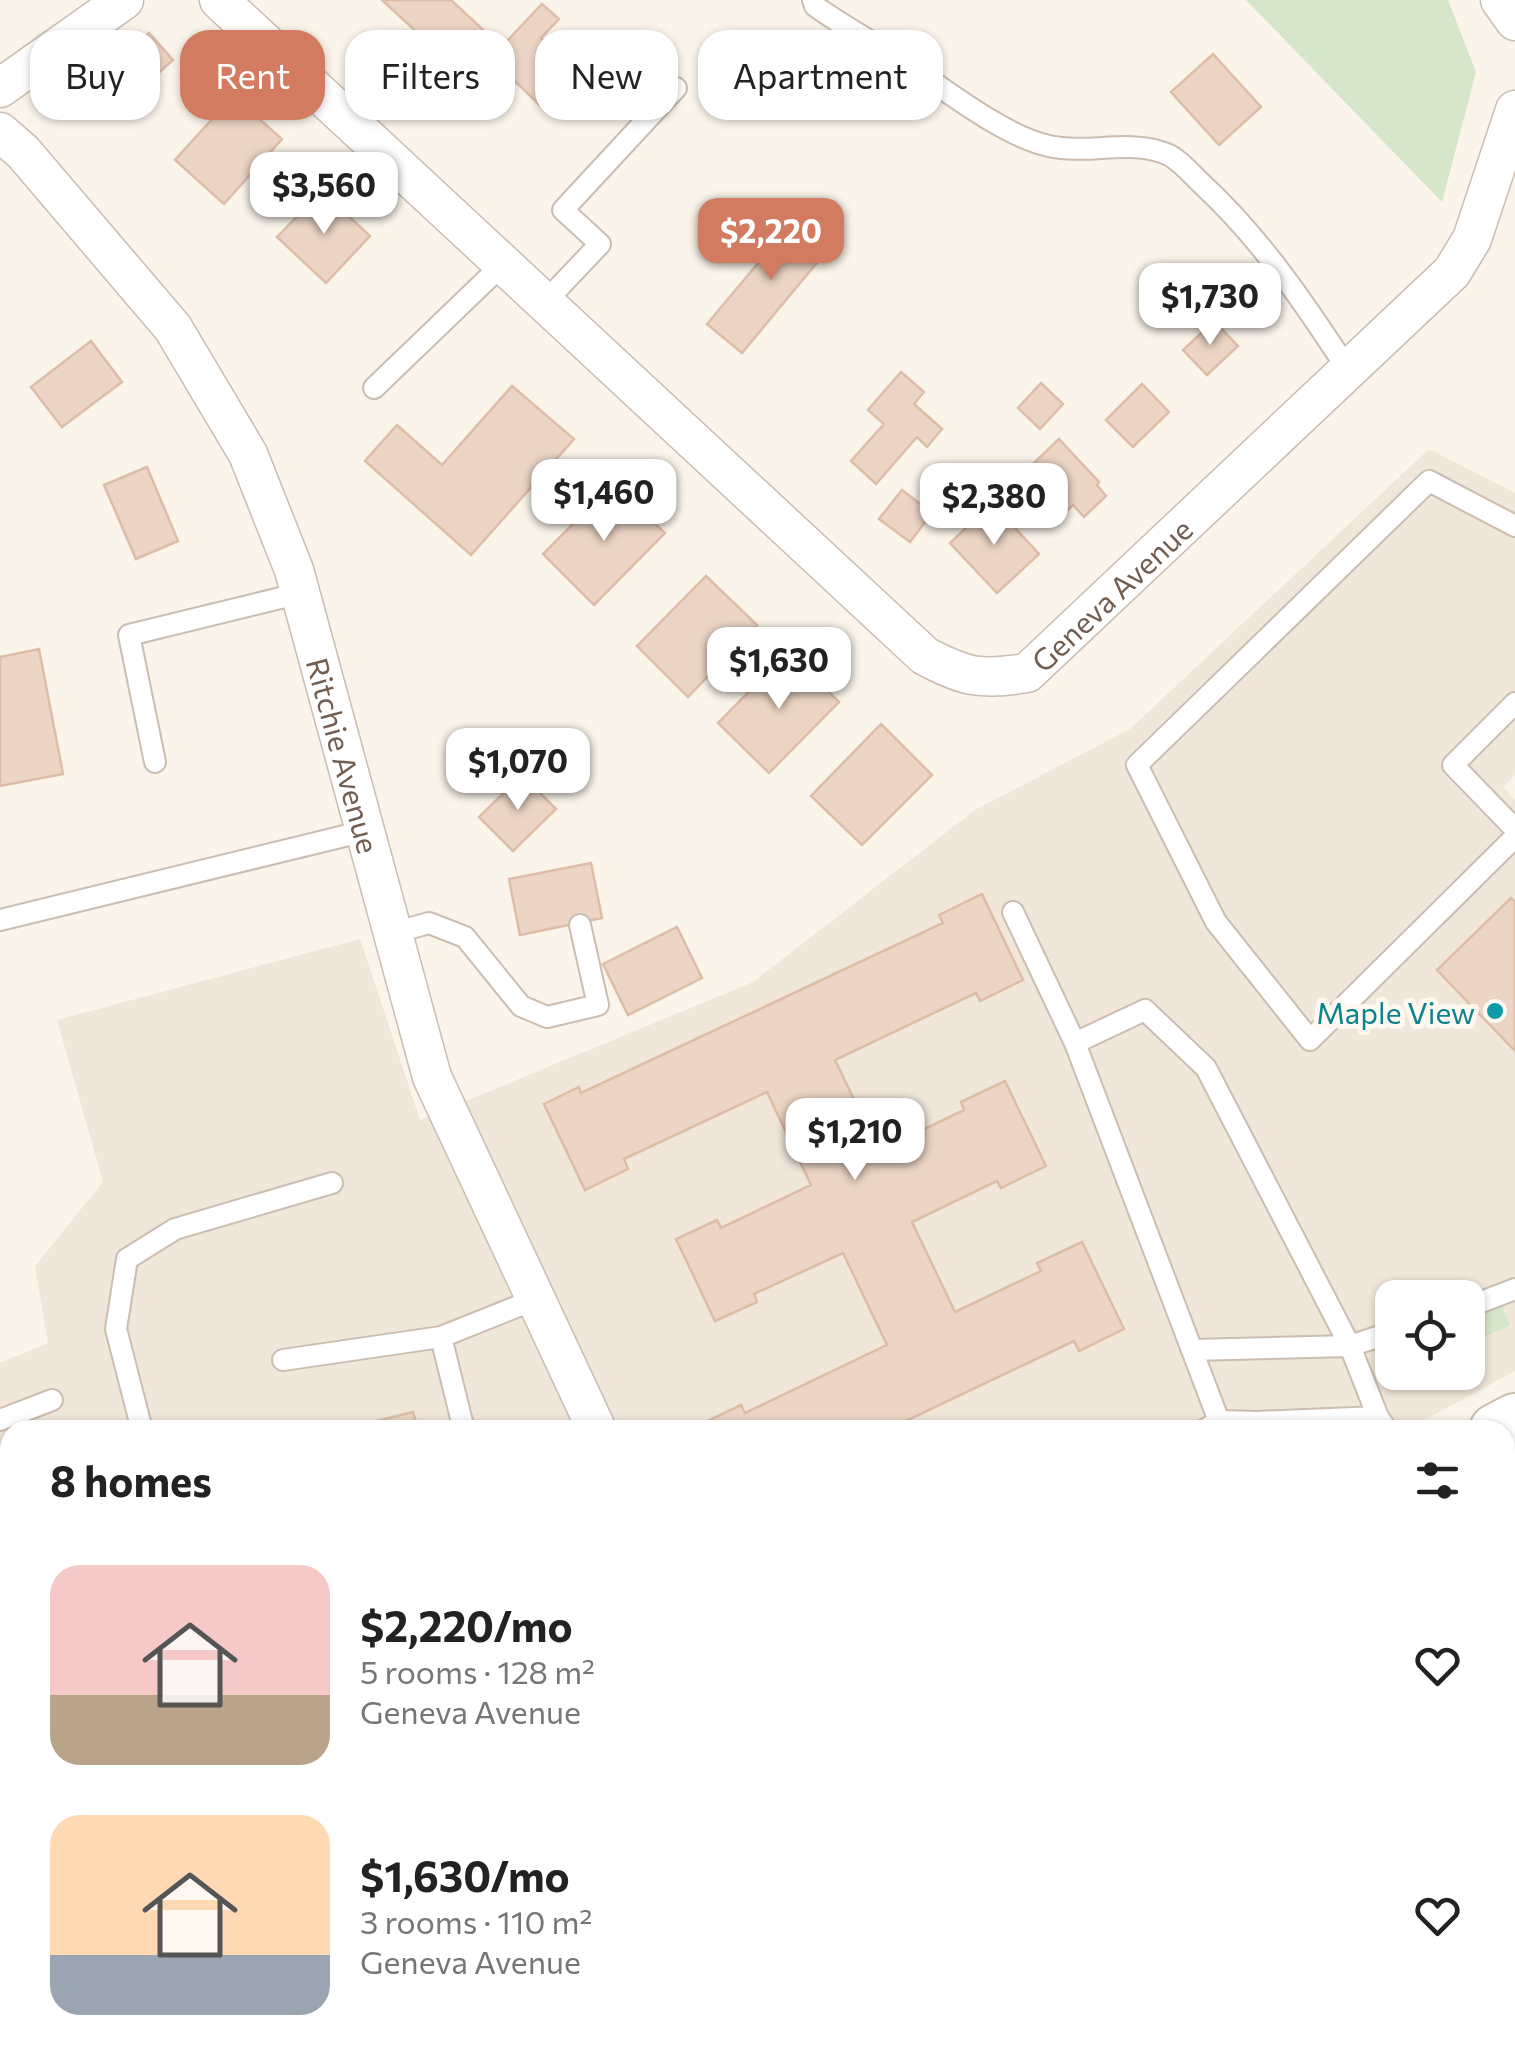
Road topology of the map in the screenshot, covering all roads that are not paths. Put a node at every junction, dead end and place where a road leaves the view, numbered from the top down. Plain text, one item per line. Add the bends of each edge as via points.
1 (124, 0) edge
2 (218, 0) edge
3 (812, 0) edge
4 (1500, 0) edge
5 (1515, 21) edge
6 (0, 88) edge
7 (1515, 110) edge
8 (647, 120) edge
9 (0, 132) edge
10 (503, 264) junction
11 (545, 302) junction
12 (1348, 370) junction
13 (374, 388) dead end
14 (1515, 526) edge
15 (301, 594) junction
16 (1515, 702) edge
17 (155, 762) dead end
18 (1515, 828) edge
19 (365, 831) junction
20 (1515, 837) edge
21 (1014, 912) dead end
22 (0, 920) edge
23 (580, 925) dead end
24 (393, 933) junction
25 (1075, 1043) junction
26 (332, 1183) dead end
27 (1515, 1289) edge
28 (536, 1299) junction
29 (1485, 1300) edge
30 (440, 1337) junction
31 (1375, 1338) edge
32 (1350, 1346) junction
33 (1192, 1350) junction
34 (282, 1360) dead end
35 (52, 1400) dead end
36 (0, 1420) edge
37 (139, 1420) edge
38 (461, 1420) edge
39 (592, 1420) edge
40 (1210, 1420) edge
41 (1381, 1420) edge

1 - 6 street
2 - 10 street, Geneva Avenue
3 - 12 lane via 1013,134 1050,146 1141,147 1171,156 1263,248
4 - 5 street
7 - 12 street, Geneva Avenue via 1472,239 1452,272
8 - 11 lane via 564,210 600,244
9 - 15 street, Ritchie Avenue via 173,328 248,454
10 - 11 street, Geneva Avenue
10 - 13 lane
11 - 12 street, Geneva Avenue via 925,656 956,673 992,678 1027,673
14 - 20 lane via 1430,481 1137,765 1216,922 1310,1040
15 - 17 lane via 129,635
15 - 19 street, Ritchie Avenue
16 - 18 lane via 1452,765
19 - 22 lane
19 - 24 street, Ritchie Avenue
21 - 25 lane
23 - 24 lane via 598,1005 547,1017 520,1006 465,937 429,924
24 - 28 street, Ritchie Avenue via 432,1077
25 - 32 lane via 1144,1010 1206,1068
25 - 33 lane
26 - 37 lane via 175,1229 127,1259 116,1330
27 - 29 lane
28 - 30 lane
28 - 39 street, Ritchie Avenue
30 - 34 lane
30 - 38 lane
31 - 32 lane
32 - 33 lane
32 - 41 lane
33 - 40 lane
35 - 36 lane

